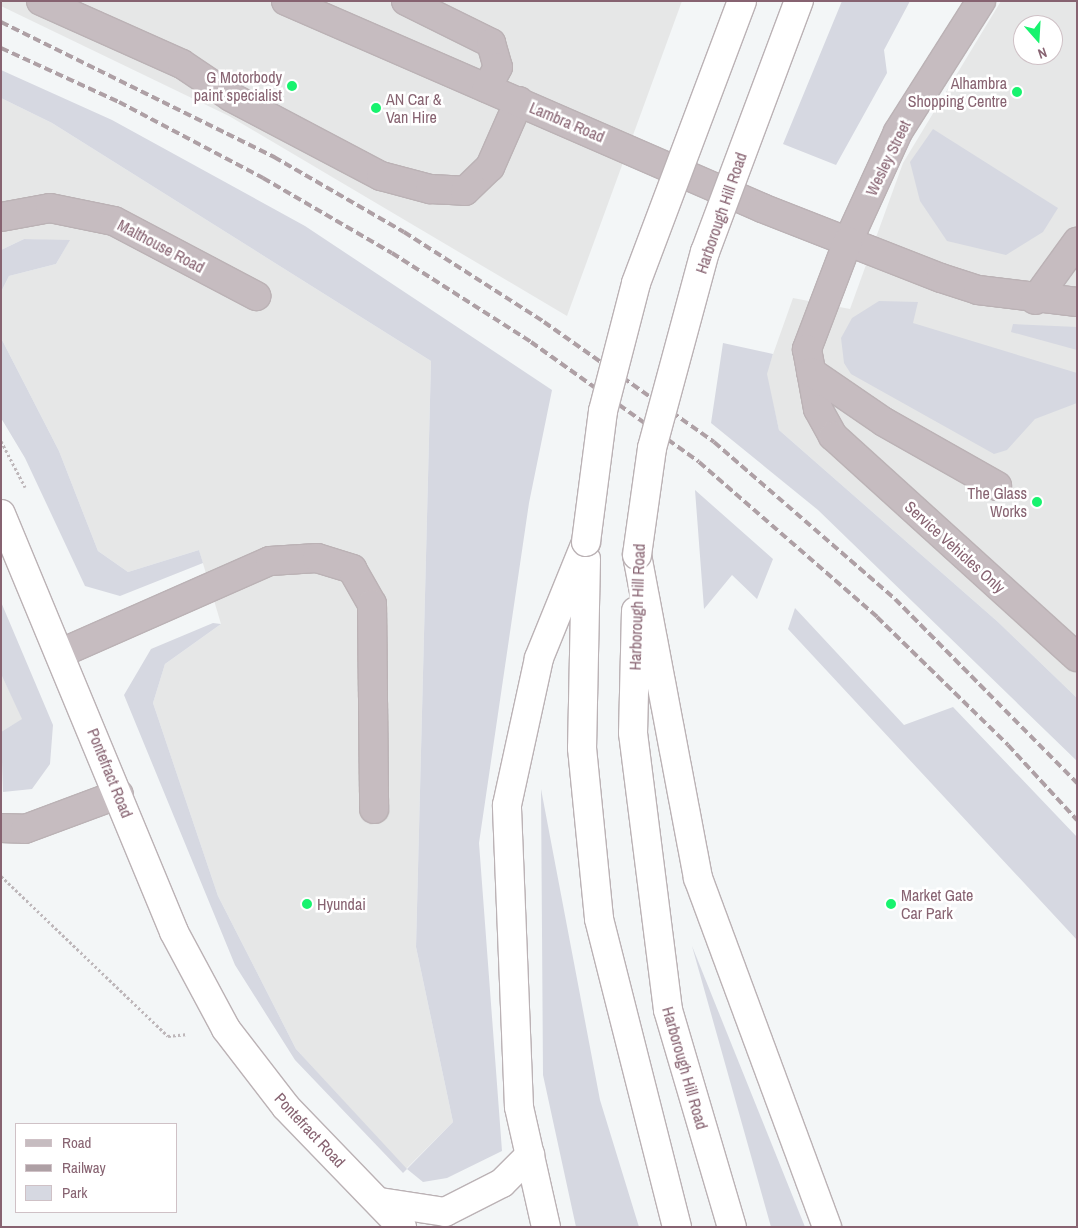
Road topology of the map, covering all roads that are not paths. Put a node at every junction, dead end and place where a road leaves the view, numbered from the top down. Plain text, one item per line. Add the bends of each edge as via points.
1 (41, 1) edge
2 (286, 1) edge
3 (406, 1) edge
4 (742, 1) edge
5 (799, 1) edge
6 (981, 1) edge
7 (487, 88) junction
8 (519, 101) junction
9 (1, 217) edge
10 (848, 241) junction
11 (1077, 242) edge
12 (256, 296) dead end
13 (1035, 300) junction
14 (1077, 302) edge
15 (811, 372) junction
16 (997, 486) dead end
17 (1, 514) edge
18 (586, 542) junction
19 (637, 555) junction
20 (60, 653) junction
21 (1077, 657) edge
22 (119, 794) junction
23 (374, 810) dead end
24 (9, 832) edge
25 (530, 1155) junction
26 (380, 1202) junction
27 (729, 1216) edge
28 (674, 1218) edge
29 (402, 1227) edge
30 (423, 1227) edge
31 (546, 1227) edge
32 (827, 1227) edge

1 - 8 street via 182,64 231,97 381,176 430,189 465,190 490,167
2 - 7 street, Lambra Road
3 - 7 street via 491,43 498,67
4 - 18 highway, bridge via 636,283 603,411
5 - 19 highway, Harborough Hill Road, bridge via 705,252 652,448
6 - 10 street, Wesley Street via 898,132
7 - 8 street, Lambra Road
8 - 10 street, Lambra Road
9 - 12 street, Malthouse Road via 50,208 114,221
10 - 13 street, Lambra Road via 941,278
10 - 15 street, Wesley Street via 814,324 807,349
11 - 13 street
13 - 14 street, Lambra Road
15 - 16 street via 884,422
15 - 21 street, Service Vehicles Only via 818,409 833,436
17 - 20 highway, Pontefract Road
18 - 25 highway via 539,658 507,805 519,1107
18 - 28 highway via 582,748 600,919
19 - 27 highway, Harborough Hill Road via 634,733 668,1010
19 - 32 highway via 698,878
20 - 22 highway, Pontefract Road
20 - 23 street via 270,560 317,558 352,569 372,604
22 - 24 street
22 - 26 highway, Pontefract Road via 174,932 226,1030 286,1107
25 - 26 highway via 502,1182 445,1212
25 - 31 highway
26 - 29 highway, Pontefract Road
26 - 30 highway, Pontefract Road

